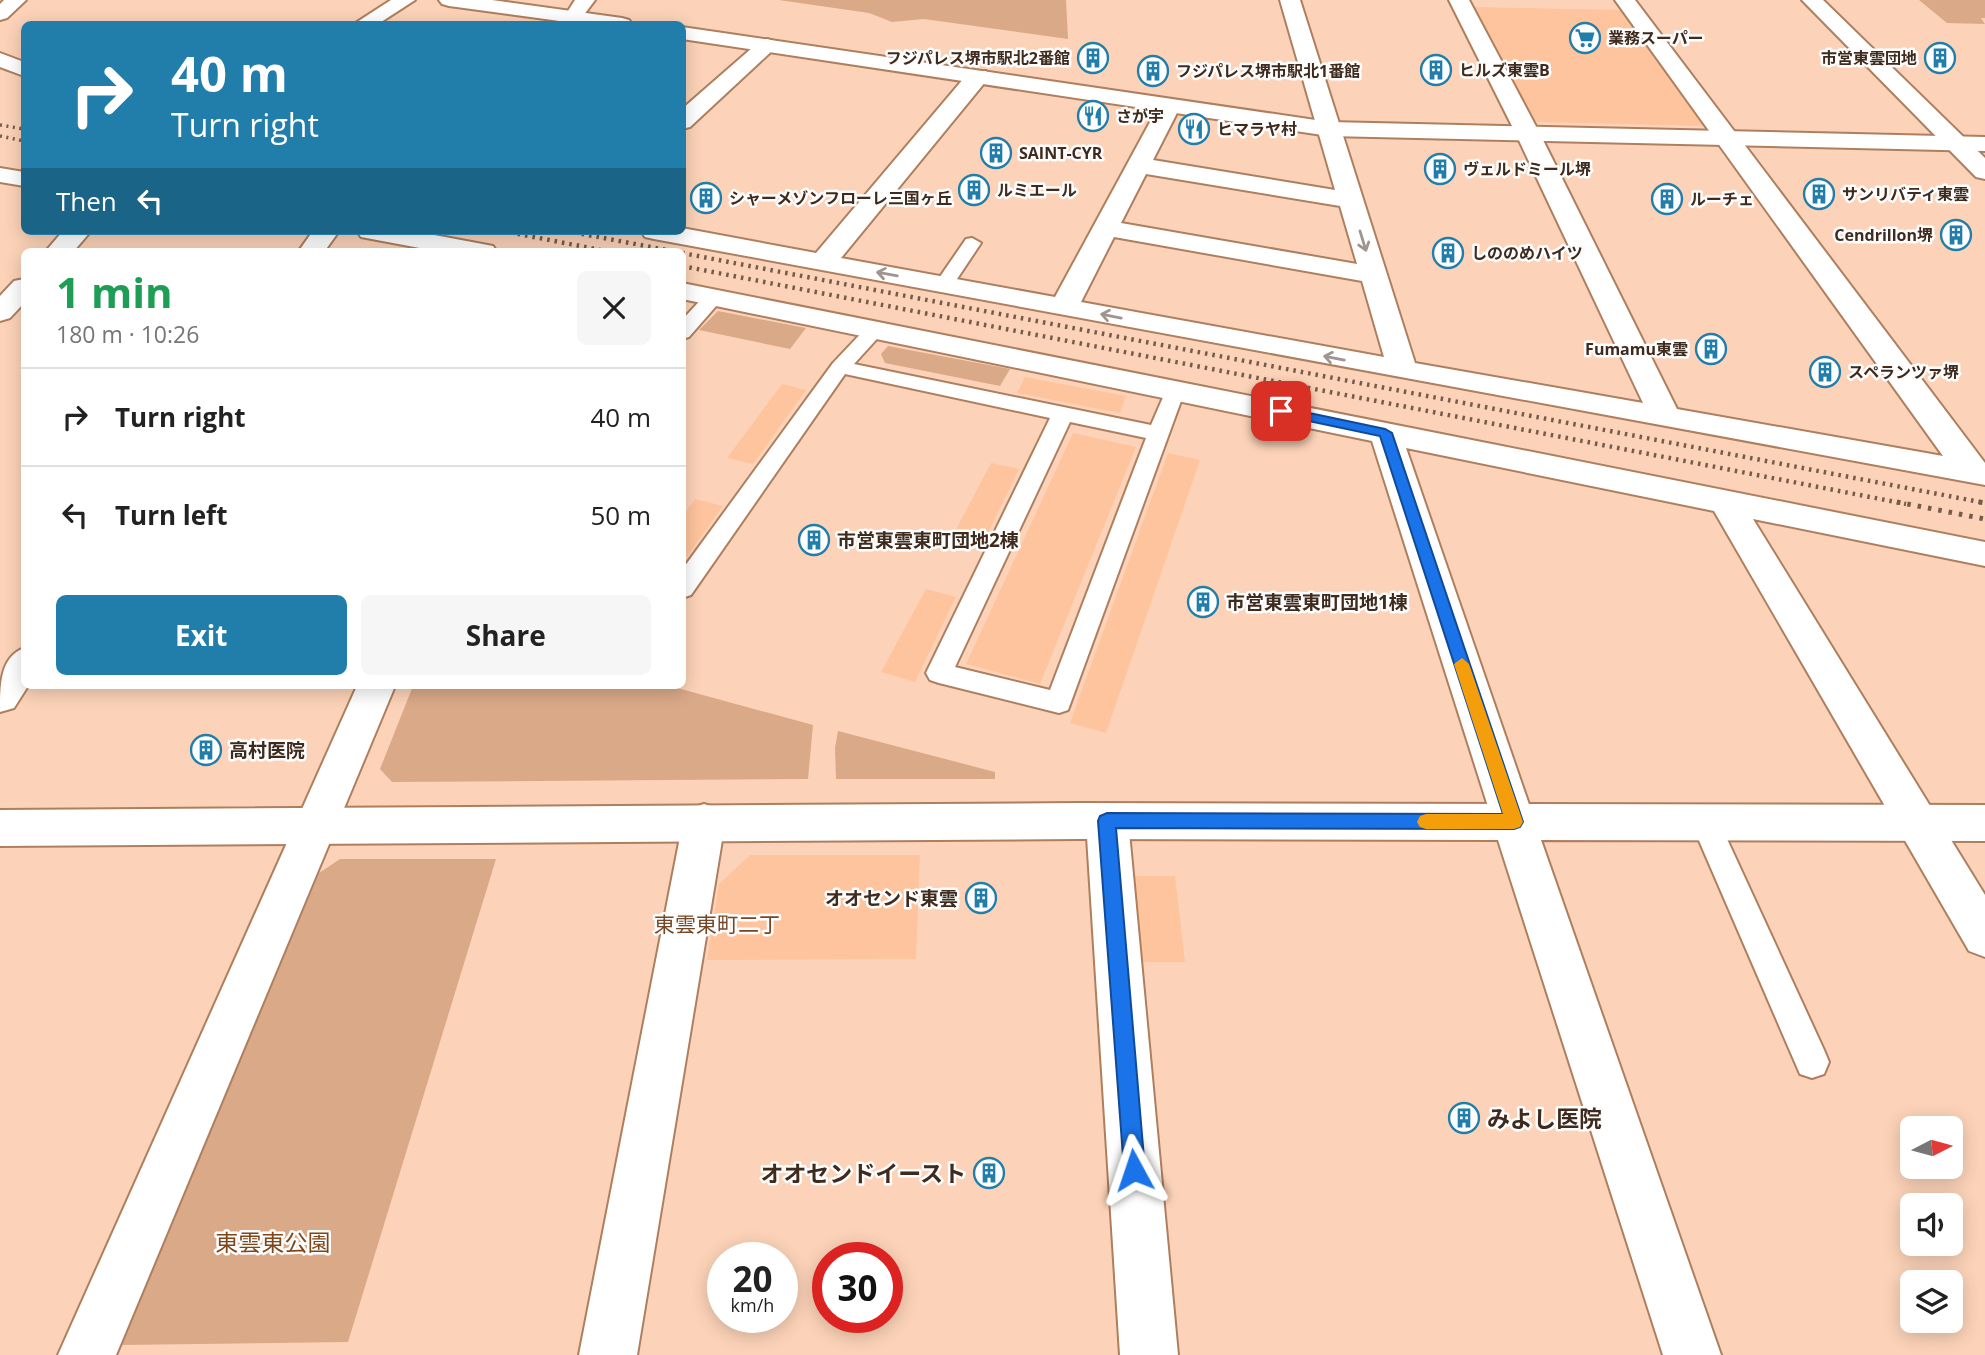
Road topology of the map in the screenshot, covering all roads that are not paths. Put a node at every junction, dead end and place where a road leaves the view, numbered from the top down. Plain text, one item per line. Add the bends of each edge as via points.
1 (16, 0) edge
2 (405, 0) edge
3 (449, 0) edge
4 (585, 0) edge
5 (1290, 0) edge
6 (1459, 0) edge
7 (1625, 0) edge
8 (1812, 0) edge
9 (0, 14) edge
10 (368, 21) edge
11 (568, 21) edge
12 (686, 34) edge
13 (767, 45) junction
14 (0, 59) edge
15 (21, 69) edge
16 (978, 76) junction
17 (1170, 105) junction
18 (686, 118) edge
19 (1329, 129) junction
20 (1528, 134) junction
21 (1726, 138) junction
22 (1956, 144) junction
23 (1985, 144) edge
24 (1138, 165) junction
25 (1985, 172) edge
26 (0, 175) edge
27 (21, 178) edge
28 (1350, 200) junction
29 (1106, 228) junction
30 (74, 235) edge
31 (392, 235) edge
32 (676, 235) edge
33 (972, 243) dead end
34 (62, 248) edge
35 (462, 248) edge
36 (823, 262) junction
37 (1373, 275) junction
38 (944, 284) junction
39 (21, 290) edge
40 (686, 292) edge
41 (714, 297) junction
42 (1064, 307) junction
43 (0, 313) edge
44 (686, 328) edge
45 (875, 330) junction
46 (840, 368) junction
47 (1402, 369) junction
48 (1175, 390) junction
49 (1063, 414) junction
50 (1665, 417) junction
51 (1385, 433) junction
52 (1159, 434) junction
53 (1978, 473) edge
54 (1725, 501) junction
55 (1985, 554) edge
56 (686, 583) edge
57 (21, 666) edge
58 (375, 689) edge
59 (0, 696) edge
60 (1107, 821) junction
61 (704, 822) junction
62 (1514, 822) junction
63 (1705, 822) junction
64 (1917, 823) junction
65 (1985, 823) edge
66 (315, 827) junction
67 (0, 828) edge
68 (1985, 936) edge
69 (1812, 1062) dead end
70 (87, 1355) edge
71 (608, 1355) edge
72 (1149, 1355) edge
73 (1692, 1355) edge

1 - 9 street
2 - 10 street
3 - 11 street
4 - 11 street
5 - 19 street
6 - 20 street
7 - 21 street
8 - 22 street
12 - 13 street
13 - 16 street
13 - 18 street
14 - 15 street
16 - 17 street
16 - 36 street
17 - 19 street
17 - 24 street
19 - 20 street
19 - 28 street
20 - 21 street
20 - 50 street
21 - 22 street
21 - 53 street
22 - 23 street
22 - 25 street
24 - 28 street
24 - 29 street
26 - 27 street
28 -> 37 street
29 - 37 street
29 - 42 street
30 - 34 street
31 - 35 street
32 - 36 street
33 - 38 lane
38 -> 36 street
37 - 47 street
38 - 42 street
39 - 43 street
40 - 41 street
41 - 44 lane
41 - 45 street
47 -> 42 street
45 - 46 lane
45 - 48 street
46 - 49 lane
46 - 56 lane
47 - 50 street
48 - 51 street
48 - 52 lane
49 - 52 lane
49 - 52 lane via 939,673 1059,703
50 - 53 street
51 - 54 street
51 - 62 street
54 - 55 street
54 - 64 street
57 - 59 street
58 - 66 street
60 - 61 street
60 - 62 street
60 - 72 street
61 - 66 street
61 - 71 street
62 - 63 street
62 - 73 street
63 - 64 street
63 - 69 lane
64 - 65 street
64 - 68 street
66 - 67 street
66 - 70 street

